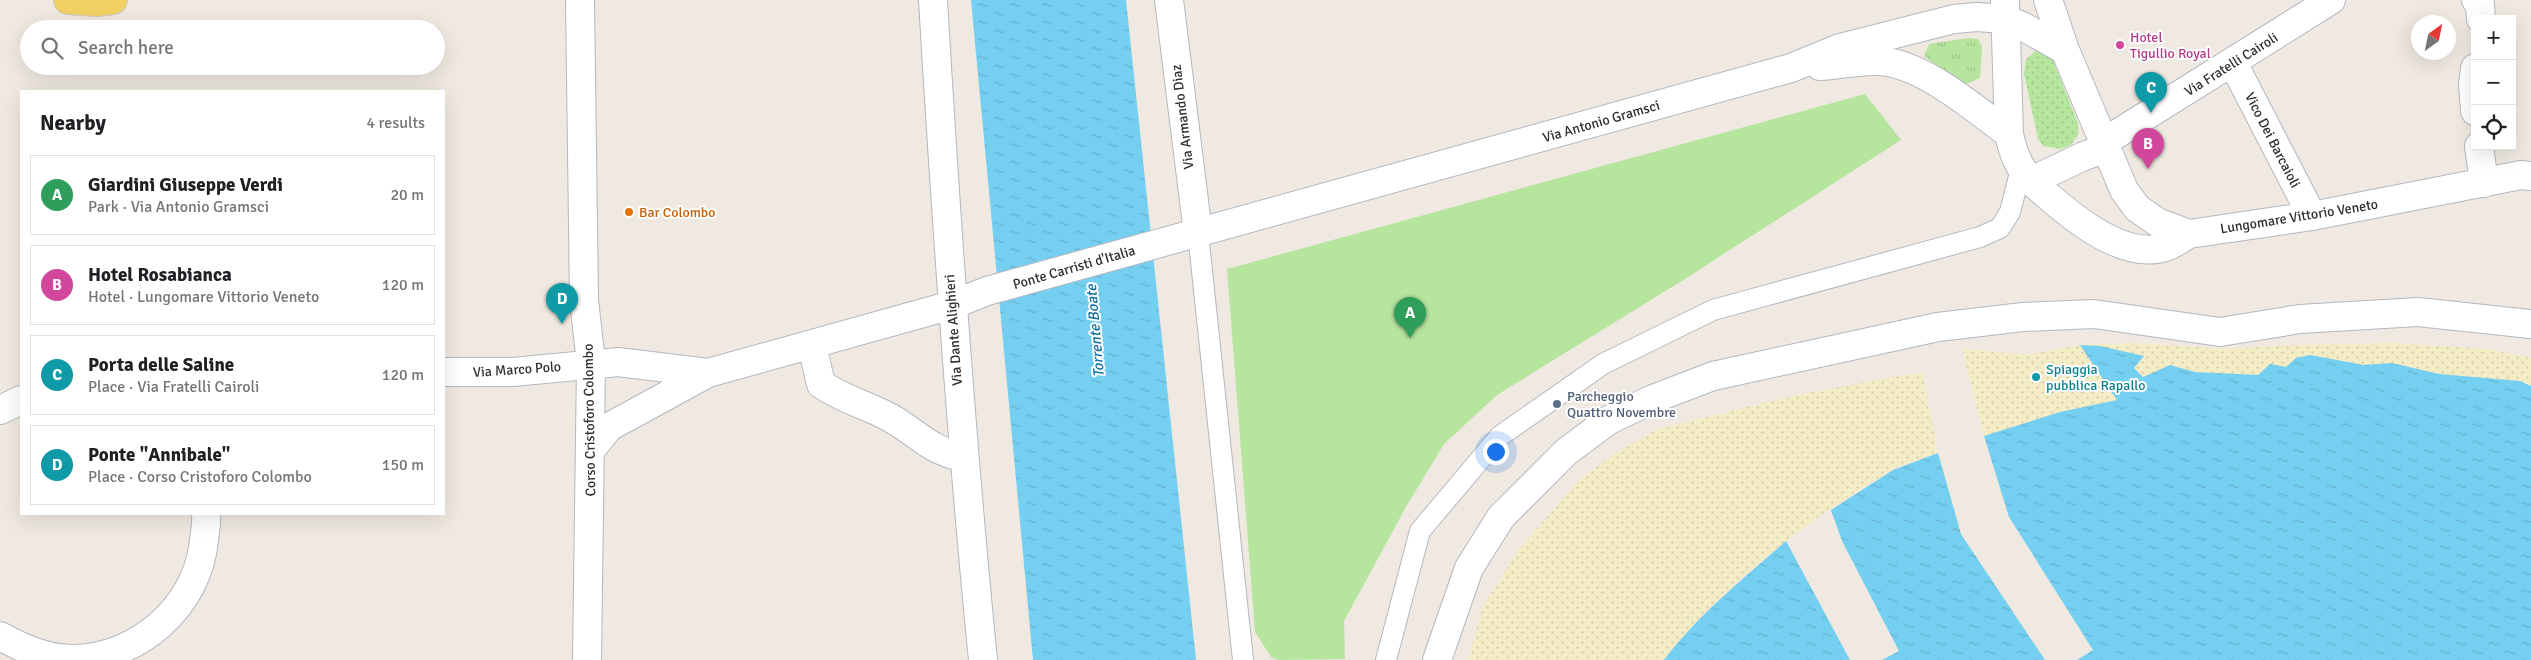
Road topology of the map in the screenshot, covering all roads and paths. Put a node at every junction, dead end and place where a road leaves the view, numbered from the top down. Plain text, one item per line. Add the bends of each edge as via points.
1 (68, 0) edge
2 (113, 0) edge
3 (580, 0) edge
4 (933, 0) edge
5 (1169, 0) edge
6 (2048, 0) edge
7 (2331, 0) edge
8 (2476, 0) edge
9 (2004, 10) edge
10 (2481, 15) edge
11 (2066, 50) junction
12 (2233, 63) junction
13 (1791, 68) junction
14 (2009, 134) junction
15 (2106, 145) junction
16 (2480, 150) edge
17 (2026, 175) junction
18 (2531, 176) edge
19 (2484, 183) junction
20 (2312, 216) junction
21 (1198, 233) junction
22 (2189, 234) junction
23 (952, 305) junction
24 (2531, 324) edge
25 (812, 345) junction
26 (591, 363) junction
27 (445, 372) edge
28 (708, 373) junction
29 (20, 400) edge
30 (0, 410) edge
31 (590, 452) junction
32 (963, 457) junction
33 (206, 515) edge
34 (0, 636) edge
35 (587, 660) edge
36 (983, 660) edge
37 (1243, 660) edge
38 (1386, 660) edge
39 (1436, 660) edge

1 - 2 main road
3 - 26 street, Corso Cristoforo Colombo via 584,300
4 - 23 street, Via Dante Alighieri
5 - 21 street, Via Armando Diaz
6 - 11 street, Lungomare Vittorio Veneto
7 - 12 street, Via Fratelli Cairoli
8 - 10 street
9 - 11 street, Via Antonio Gramsci
9 - 13 street, Via Antonio Gramsci via 1954,19 1840,48
9 - 14 street
11 - 15 street, Lungomare Vittorio Veneto
12 - 15 street, Via Fratelli Cairoli
12 - 20 street, Vico Dei Barcaioli
13 - 14 street via 1879,61 1904,67 1927,76
13 - 21 street, Via Antonio Gramsci
14 - 17 street via 2013,154
15 - 17 street, Via Fratelli Cairoli via 2084,156
15 - 22 street, Lungomare Vittorio Veneto via 2124,190 2137,208 2157,222
16 - 19 street
17 - 22 street via 2074,219 2097,233 2136,249 2164,248
17 - 38 lane via 2000,228 1980,237 1713,310 1603,364 1500,436 1420,531
18 - 19 street, Lungomare Vittorio Veneto
19 - 20 street, Lungomare Vittorio Veneto
20 - 22 street, Lungomare Vittorio Veneto
21 - 23 street, Ponte Carristi d'Italia via 987,292
21 - 37 lane
23 - 25 street, Ponte Carristi d'Italia
23 - 32 street, Via Dante Alighieri
24 - 39 street via 2418,312 2300,319 2220,332 2094,314 2023,317 1938,327 1713,376 1609,420 1566,452 1501,517 1469,568
25 - 28 street, Ponte Carristi d'Italia
25 - 32 street via 821,384 837,395 886,415 945,454
26 - 27 street, Via Marco Polo via 513,372
26 - 28 street, Via Marco Polo via 618,362
26 - 31 street, Corso Cristoforo Colombo
28 - 31 street via 609,428
29 - 30 street
31 - 35 street, Corso Cristoforo Colombo
32 - 36 street, Via Dante Alighieri
33 - 34 street via 202,560 184,600 154,632 115,652 72,659 28,651

